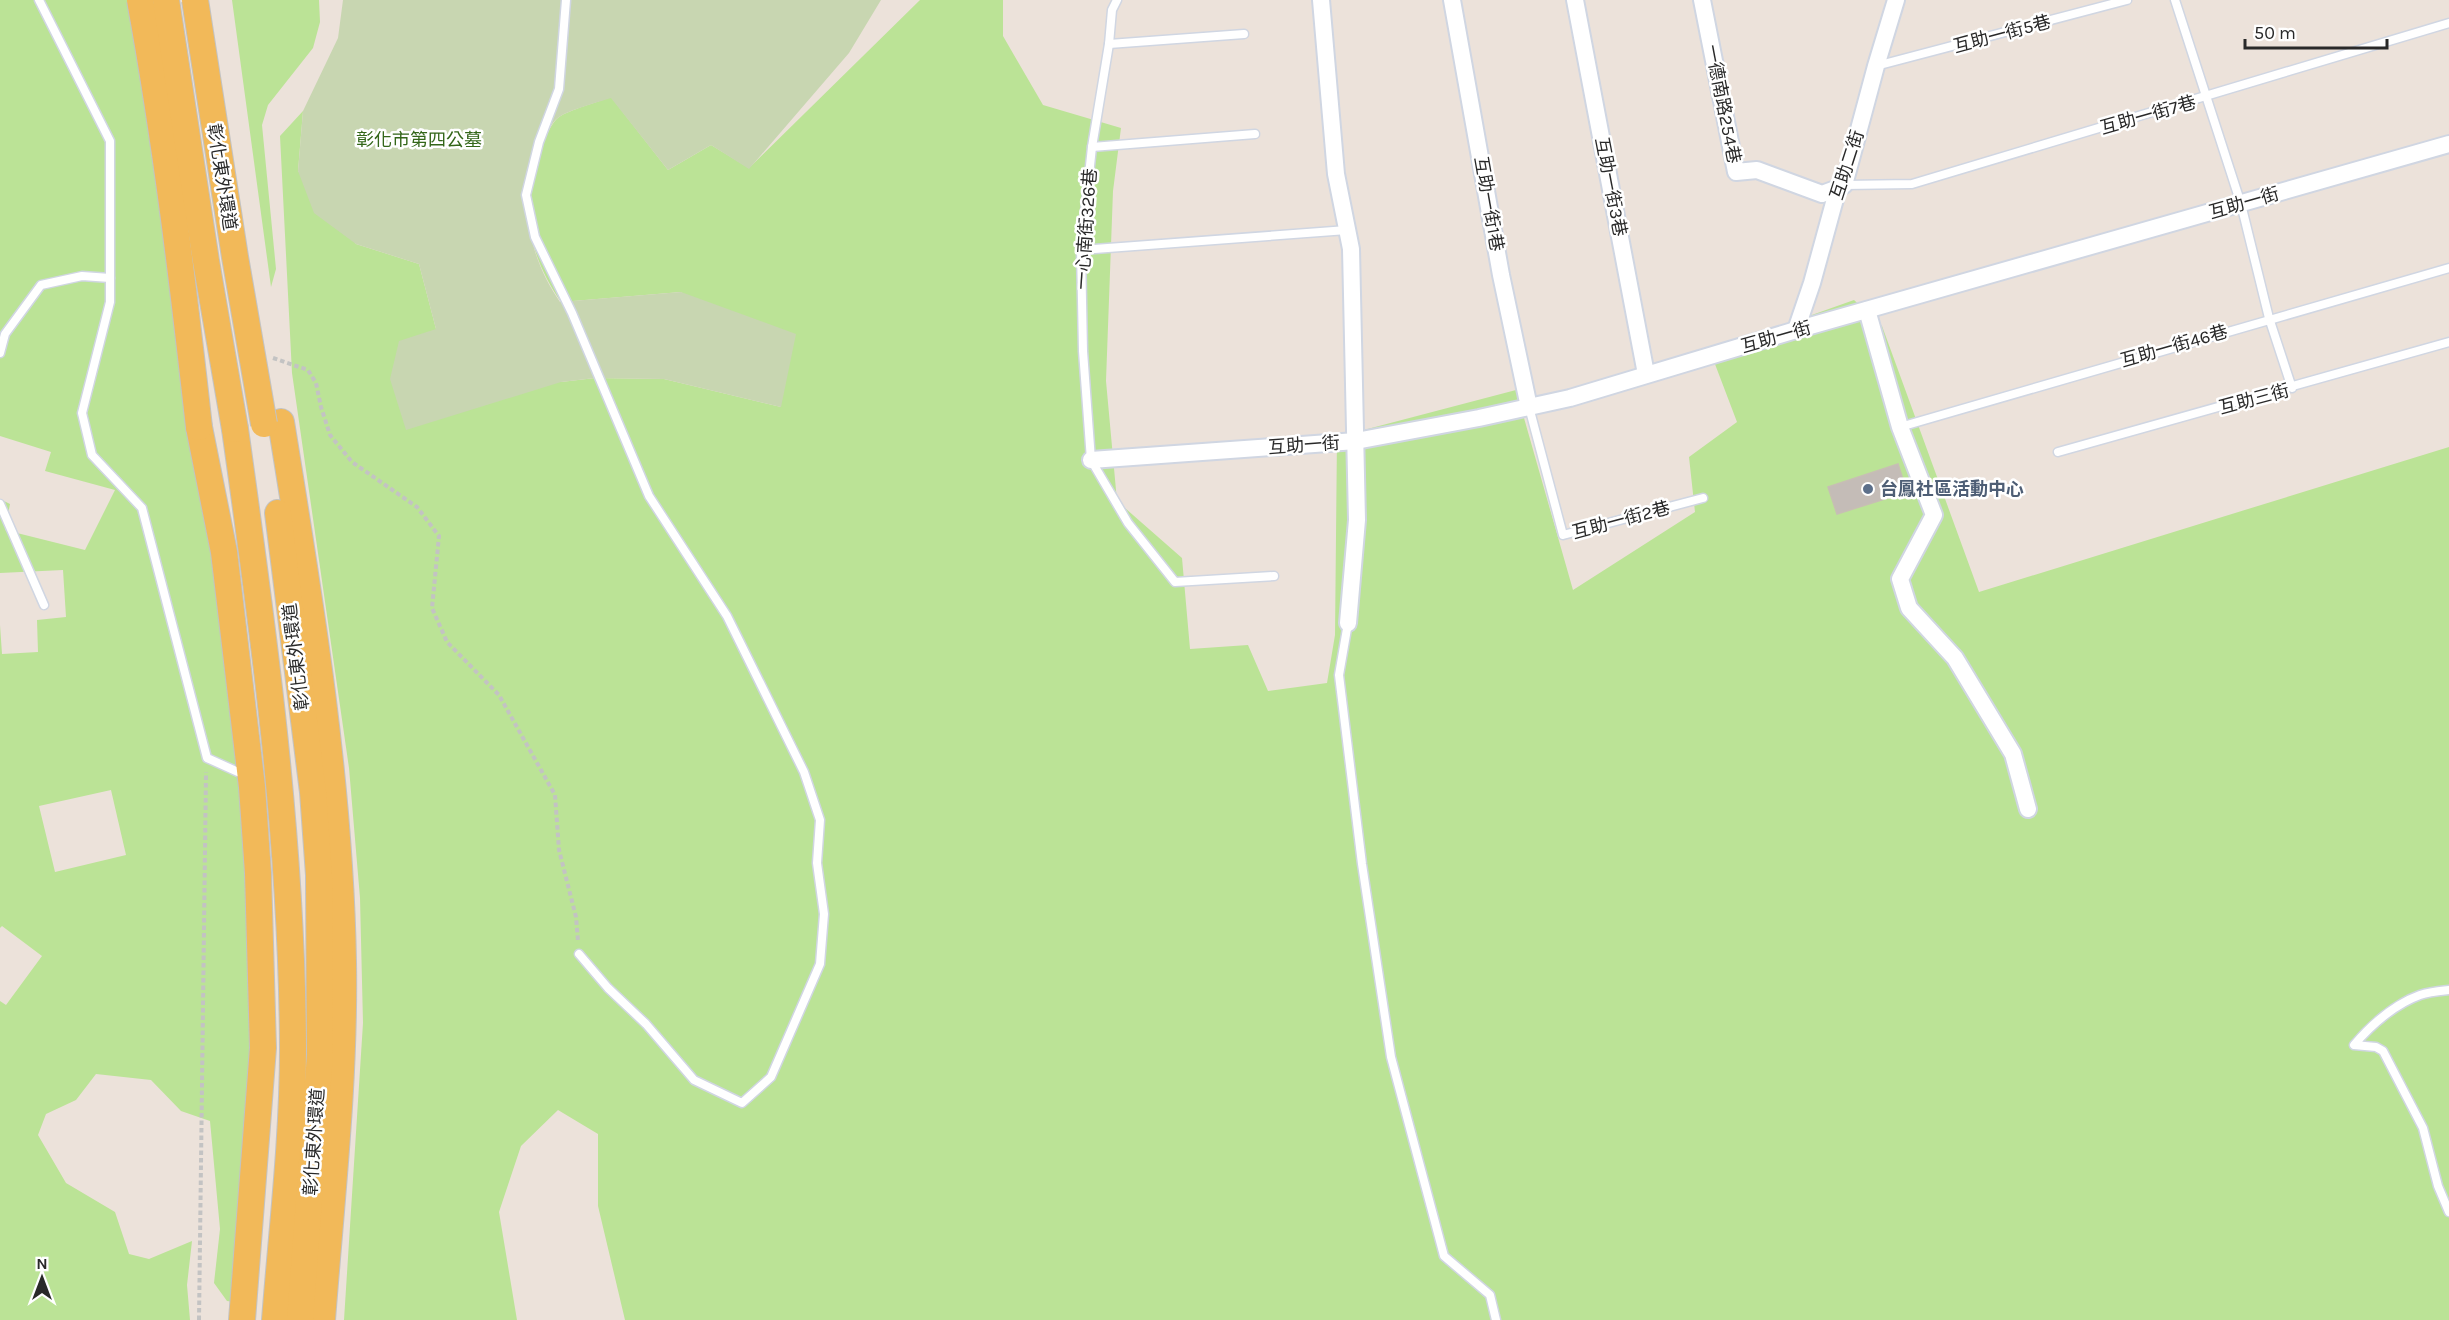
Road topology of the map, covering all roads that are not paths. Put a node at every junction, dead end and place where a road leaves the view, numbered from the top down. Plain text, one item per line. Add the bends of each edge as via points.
1 (39, 0) edge
2 (140, 0) edge
3 (166, 0) edge
4 (195, 0) edge
5 (212, 0) edge
6 (566, 0) edge
7 (1116, 0) edge
8 (1321, 0) edge
9 (1452, 0) edge
10 (1575, 0) edge
11 (1702, 0) edge
12 (1896, 0) edge
13 (2127, 0) edge
14 (2175, 0) edge
15 (2449, 24) edge
16 (1244, 34) dead end
17 (1109, 44) junction
18 (1876, 66) junction
19 (2206, 98) junction
20 (1255, 134) dead end
21 (2449, 144) edge
22 (1092, 147) junction
23 (1841, 187) junction
24 (2241, 204) junction
25 (1347, 230) junction
26 (1081, 250) junction
27 (2449, 268) edge
28 (110, 278) junction
29 (1867, 310) junction
30 (2269, 318) junction
31 (1796, 330) junction
32 (2449, 342) edge
33 (0, 353) edge
34 (1646, 375) junction
35 (2292, 388) junction
36 (1529, 407) junction
37 (273, 423) junction
38 (1900, 427) junction
39 (1356, 441) junction
40 (2058, 452) dead end
41 (1091, 460) junction
42 (1703, 498) dead end
43 (0, 504) edge
44 (1274, 576) dead end
45 (44, 605) dead end
46 (1348, 623) joint
47 (251, 778) junction
48 (2028, 809) dead end
49 (579, 954) road end
50 (2449, 990) edge
51 (2449, 1212) edge
52 (242, 1320) edge
53 (275, 1320) edge
54 (300, 1320) edge
55 (322, 1320) edge
56 (1496, 1320) edge

1 - 28 lane via 110,141
2 - 47 main road, bridge via 180,257 199,427 225,552
3 - 53 main road, 彰化東外環道, bridge via 236,429 268,669 288,879 290,1135
4 - 37 main road, 彰化東外環道, bridge via 235,256
5 - 37 main road via 252,254
6 - 49 lane via 559,89 539,142 526,195 535,237 572,313 649,496 727,616 804,772 820,820 817,863 824,914 820,964 771,1077 742,1103 694,1080
7 - 17 lane, 一心南街326巷
8 - 25 street via 1336,174
9 - 36 street, 互助一街1巷
10 - 34 street, 互助一街3巷
11 - 23 street, 一德南路254巷 via 1736,172 1757,170 1822,194
12 - 18 street, 互助二街
13 - 18 lane, 互助一街5巷
14 - 19 lane
15 - 19 lane, 互助一街7巷
16 - 17 lane
17 - 22 lane, 一心南街326巷
18 - 23 street, 互助二街
19 - 23 lane, 互助一街7巷 via 1912,184
19 - 24 lane
20 - 22 lane
21 - 24 street, 互助一街
22 - 26 lane, 一心南街326巷
23 - 31 street, 互助二街
24 - 29 street, 互助一街
24 - 30 lane
25 - 26 lane
25 - 39 street via 1351,249
26 - 41 lane, 一心南街326巷
27 - 30 lane, 互助一街46巷
28 - 33 lane via 82,276 41,285 5,334
28 - 47 lane via 110,302 82,413 92,455 142,508 207,758
29 - 31 street, 互助一街
29 - 38 street
30 - 35 lane
30 - 38 lane, 互助一街46巷
31 - 34 street, 互助一街
32 - 35 lane, 互助三街
34 - 36 street, 互助一街
35 - 40 lane, 互助三街
36 - 39 street, 互助一街
36 - 42 lane, 互助一街2巷 via 1563,536
37 - 54 main road, 彰化東外環道 via 320,875 320,1055
37 - 55 main road via 317,664 339,874 342,1051
38 - 48 street via 1934,515 1900,579 1909,608 1955,658 2013,754
39 - 41 street, 互助一街
39 - 46 street via 1357,520
41 - 44 lane via 1128,523 1175,582
43 - 45 lane
46 - 56 lane via 1340,675 1362,864 1391,1057 1444,1256 1490,1295
47 - 52 main road via 263,1048
50 - 51 lane via 2420,996 2390,1012 2354,1045 2383,1051 2423,1128

